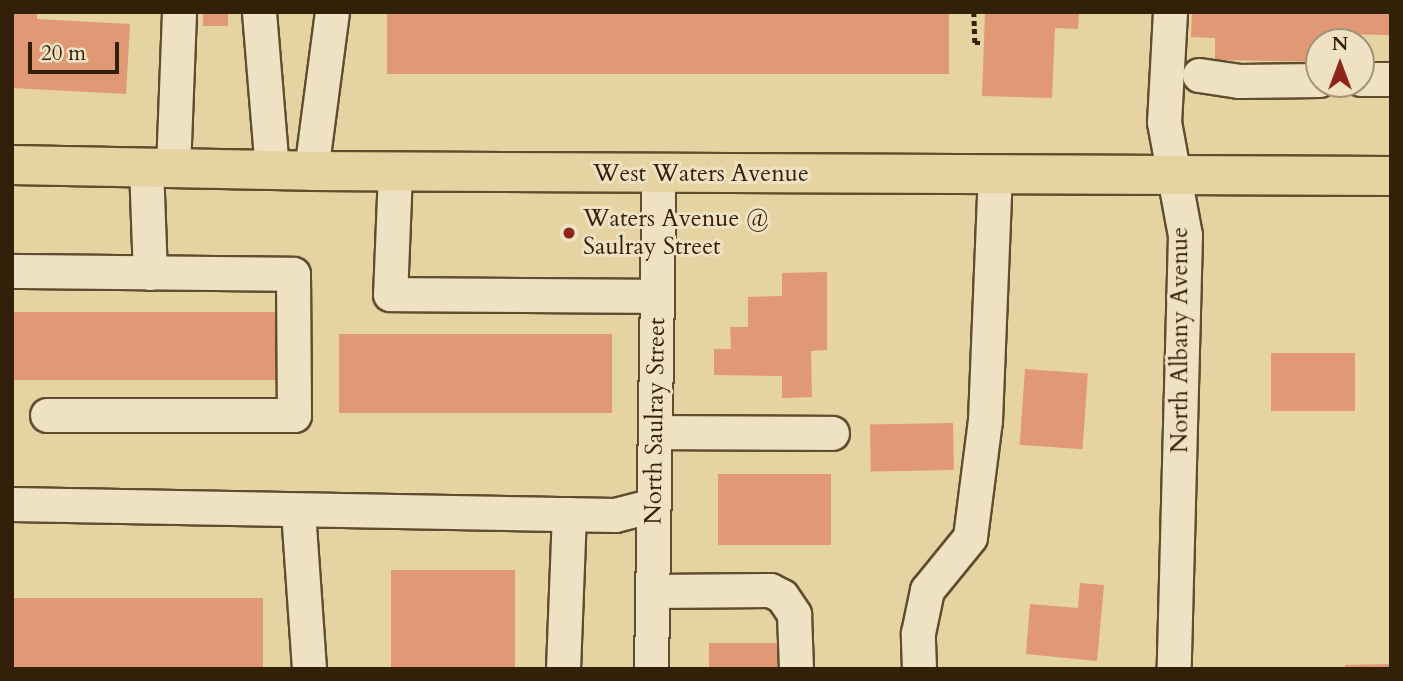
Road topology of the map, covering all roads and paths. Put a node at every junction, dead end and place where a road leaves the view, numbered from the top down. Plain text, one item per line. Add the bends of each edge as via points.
1 (178, 12) edge
2 (259, 12) edge
3 (332, 12) edge
4 (974, 12) edge
5 (1170, 12) edge
6 (983, 43) dead end
7 (1199, 75) dead end
8 (1305, 80) edge
9 (12, 165) edge
10 (159, 167) junction
11 (272, 171) junction
12 (311, 171) junction
13 (395, 172) junction
14 (659, 174) junction
15 (995, 175) junction
16 (1174, 175) junction
17 (1391, 176) edge
18 (12, 271) edge
19 (149, 273) junction
20 (657, 296) junction
21 (47, 415) dead end
22 (655, 432) junction
23 (832, 433) dead end
24 (12, 504) edge
25 (653, 505) junction
26 (298, 512) junction
27 (569, 514) junction
28 (652, 591) junction
29 (309, 669) edge
30 (563, 669) edge
31 (651, 669) edge
32 (796, 669) edge
33 (919, 669) edge
34 (1174, 669) edge

1 - 10 street
2 - 11 street
3 - 12 street
4 - 6 path via 975,43
5 - 16 street, North Albany Avenue via 1164,122
7 - 8 street via 1239,81
9 - 10 main road, West Waters Avenue
10 - 11 main road, West Waters Avenue
10 - 19 street
11 - 12 main road, West Waters Avenue
12 - 13 main road, West Waters Avenue
13 - 14 main road, West Waters Avenue
13 - 20 street via 390,294
14 - 15 main road, West Waters Avenue
14 - 20 street, North Saulray Street
15 - 16 main road, West Waters Avenue
15 - 33 street via 985,420 970,537 927,590 918,633
16 - 17 main road, West Waters Avenue
16 - 34 street, North Albany Avenue via 1185,235
18 - 19 street
19 - 21 street via 293,274 294,415
20 - 22 street, North Saulray Street
22 - 23 street
22 - 25 street, North Saulray Street
24 - 26 street
25 - 27 street via 615,514
25 - 28 street, North Saulray Street
26 - 27 street
26 - 29 street
27 - 30 street
28 - 31 street, North Saulray Street
28 - 32 street via 770,590 782,596 794,614

